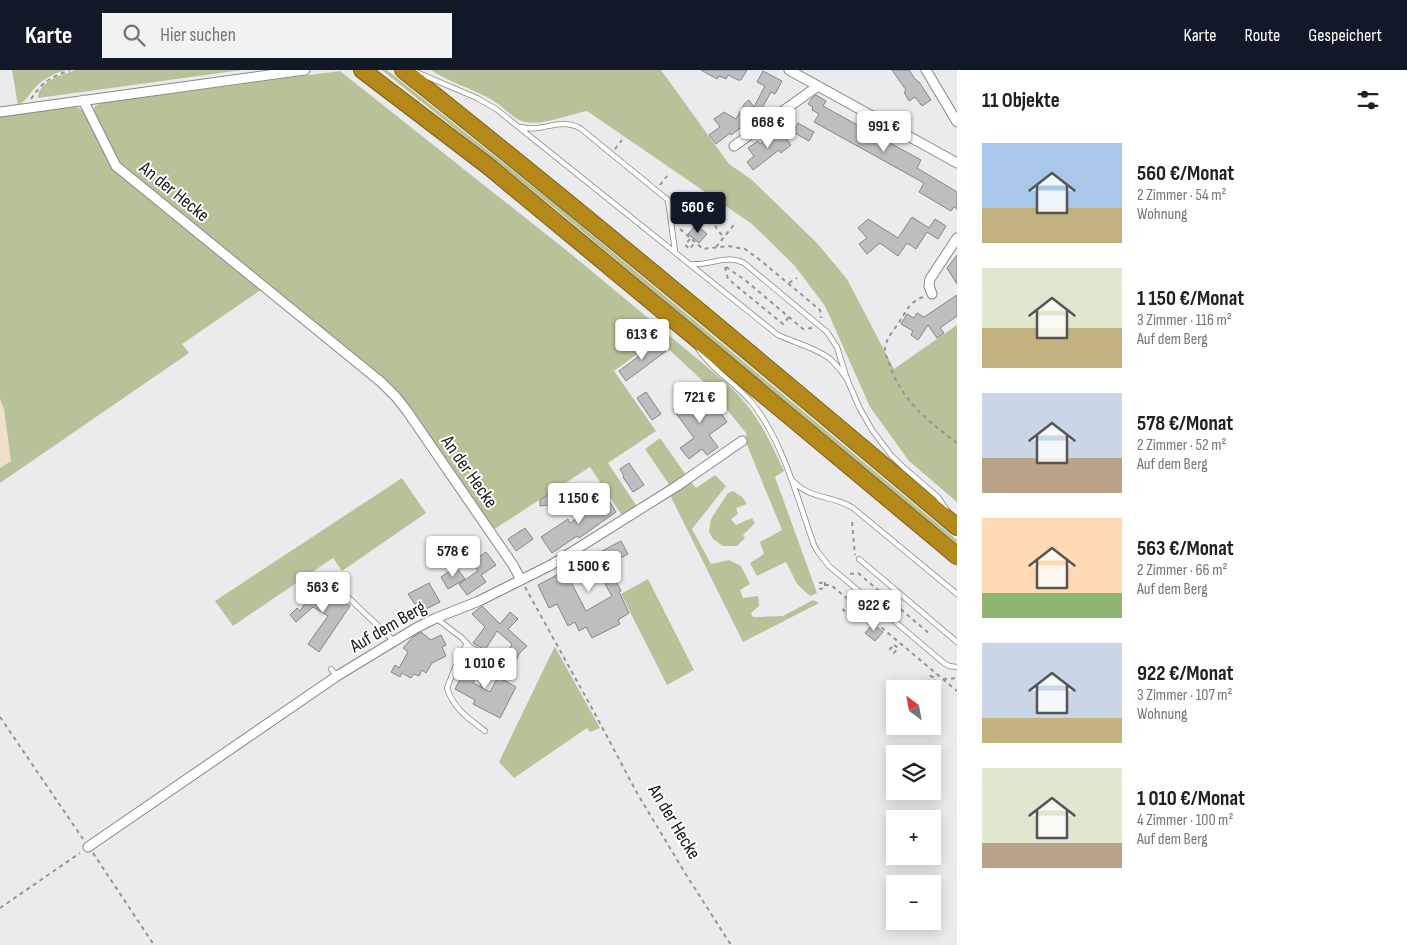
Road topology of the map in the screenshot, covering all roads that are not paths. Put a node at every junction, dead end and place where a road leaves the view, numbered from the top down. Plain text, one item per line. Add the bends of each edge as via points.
1 (305, 70) edge
2 (362, 70) edge
3 (403, 70) edge
4 (413, 70) edge
5 (789, 70) edge
6 (926, 70) edge
7 (818, 86) junction
8 (83, 100) junction
9 (0, 112) edge
10 (957, 122) edge
11 (519, 127) junction
12 (734, 146) dead end
13 (957, 163) edge
14 (957, 238) edge
15 (675, 251) junction
16 (690, 264) junction
17 (932, 294) road end
18 (686, 330) junction
19 (847, 379) junction
20 (742, 441) dead end
21 (790, 478) junction
22 (957, 527) edge
23 (957, 556) edge
24 (859, 559) dead end
25 (521, 580) junction
26 (334, 584) dead end
27 (957, 594) edge
28 (436, 618) junction
29 (394, 641) junction
30 (957, 642) edge
31 (466, 643) junction
32 (957, 667) edge
33 (483, 684) dead end
34 (486, 731) dead end
35 (88, 847) road end

1 - 8 street
2 - 18 highway via 488,166
3 - 22 highway via 503,149
4 - 11 lane via 486,103
5 - 7 street
6 - 10 street
7 - 12 street
7 - 13 street
8 - 9 street
8 - 25 street, An der Hecke via 116,166 382,382 396,397
11 - 15 lane
11 - 15 lane via 536,129 567,123 580,128 668,200
14 - 17 street via 930,279
15 - 16 lane
16 - 19 lane via 778,335 818,351 829,359
16 - 19 lane via 734,259 744,263 827,332 837,347
18 - 21 lane via 707,361 746,396 764,419
18 - 23 highway
19 - 22 lane via 861,412 881,443 938,497
20 - 25 street, Auf dem Berg via 608,530
21 - 27 lane via 817,496 846,503
21 - 32 lane via 814,545 828,566 944,663
24 - 30 lane
25 - 28 street, Auf dem Berg
26 - 29 lane
28 - 29 street, Auf dem Berg
28 - 31 lane
29 - 35 street, Auf dem Berg via 334,673
31 - 33 lane via 494,660
31 - 34 lane via 447,688 453,702

